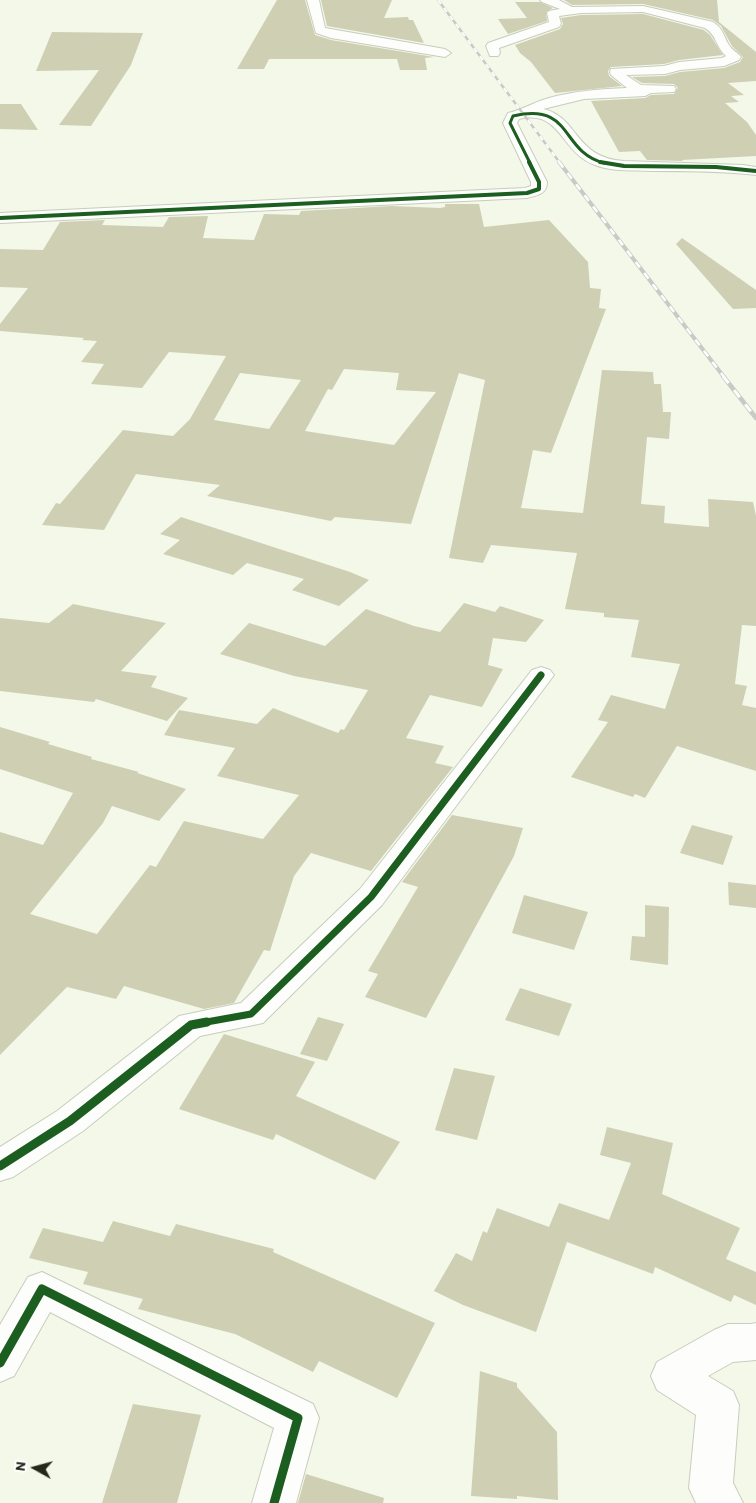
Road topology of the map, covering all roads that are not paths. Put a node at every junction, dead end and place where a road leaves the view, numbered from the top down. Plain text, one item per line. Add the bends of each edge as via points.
1 (313, 0) edge
2 (546, 0) edge
3 (585, 9) junction
4 (749, 50) dead end
5 (446, 53) dead end
6 (494, 53) dead end
7 (736, 57) junction
8 (527, 111) junction
9 (756, 171) edge
10 (0, 218) edge
11 (541, 675) dead end
12 (0, 1166) edge
13 (756, 1341) edge
14 (0, 1363) edge
15 (274, 1503) edge
16 (721, 1503) edge

1 - 5 street via 320,30
2 - 3 street via 569,10
3 - 6 street via 553,13 555,24 492,46
3 - 7 street via 656,11 709,25 722,36 724,47
4 - 7 street
7 - 8 street via 724,62 665,70 616,72 623,82 634,88 669,89 578,96
8 - 9 street via 550,115 587,156 600,162
8 - 10 street via 513,116 510,123 539,182 539,189 527,193
11 - 12 street via 372,897 252,1014 191,1025 70,1121
13 - 16 street via 751,1344 728,1343 671,1376 718,1405 710,1488
14 - 15 street via 42,1289 263,1400 298,1418

